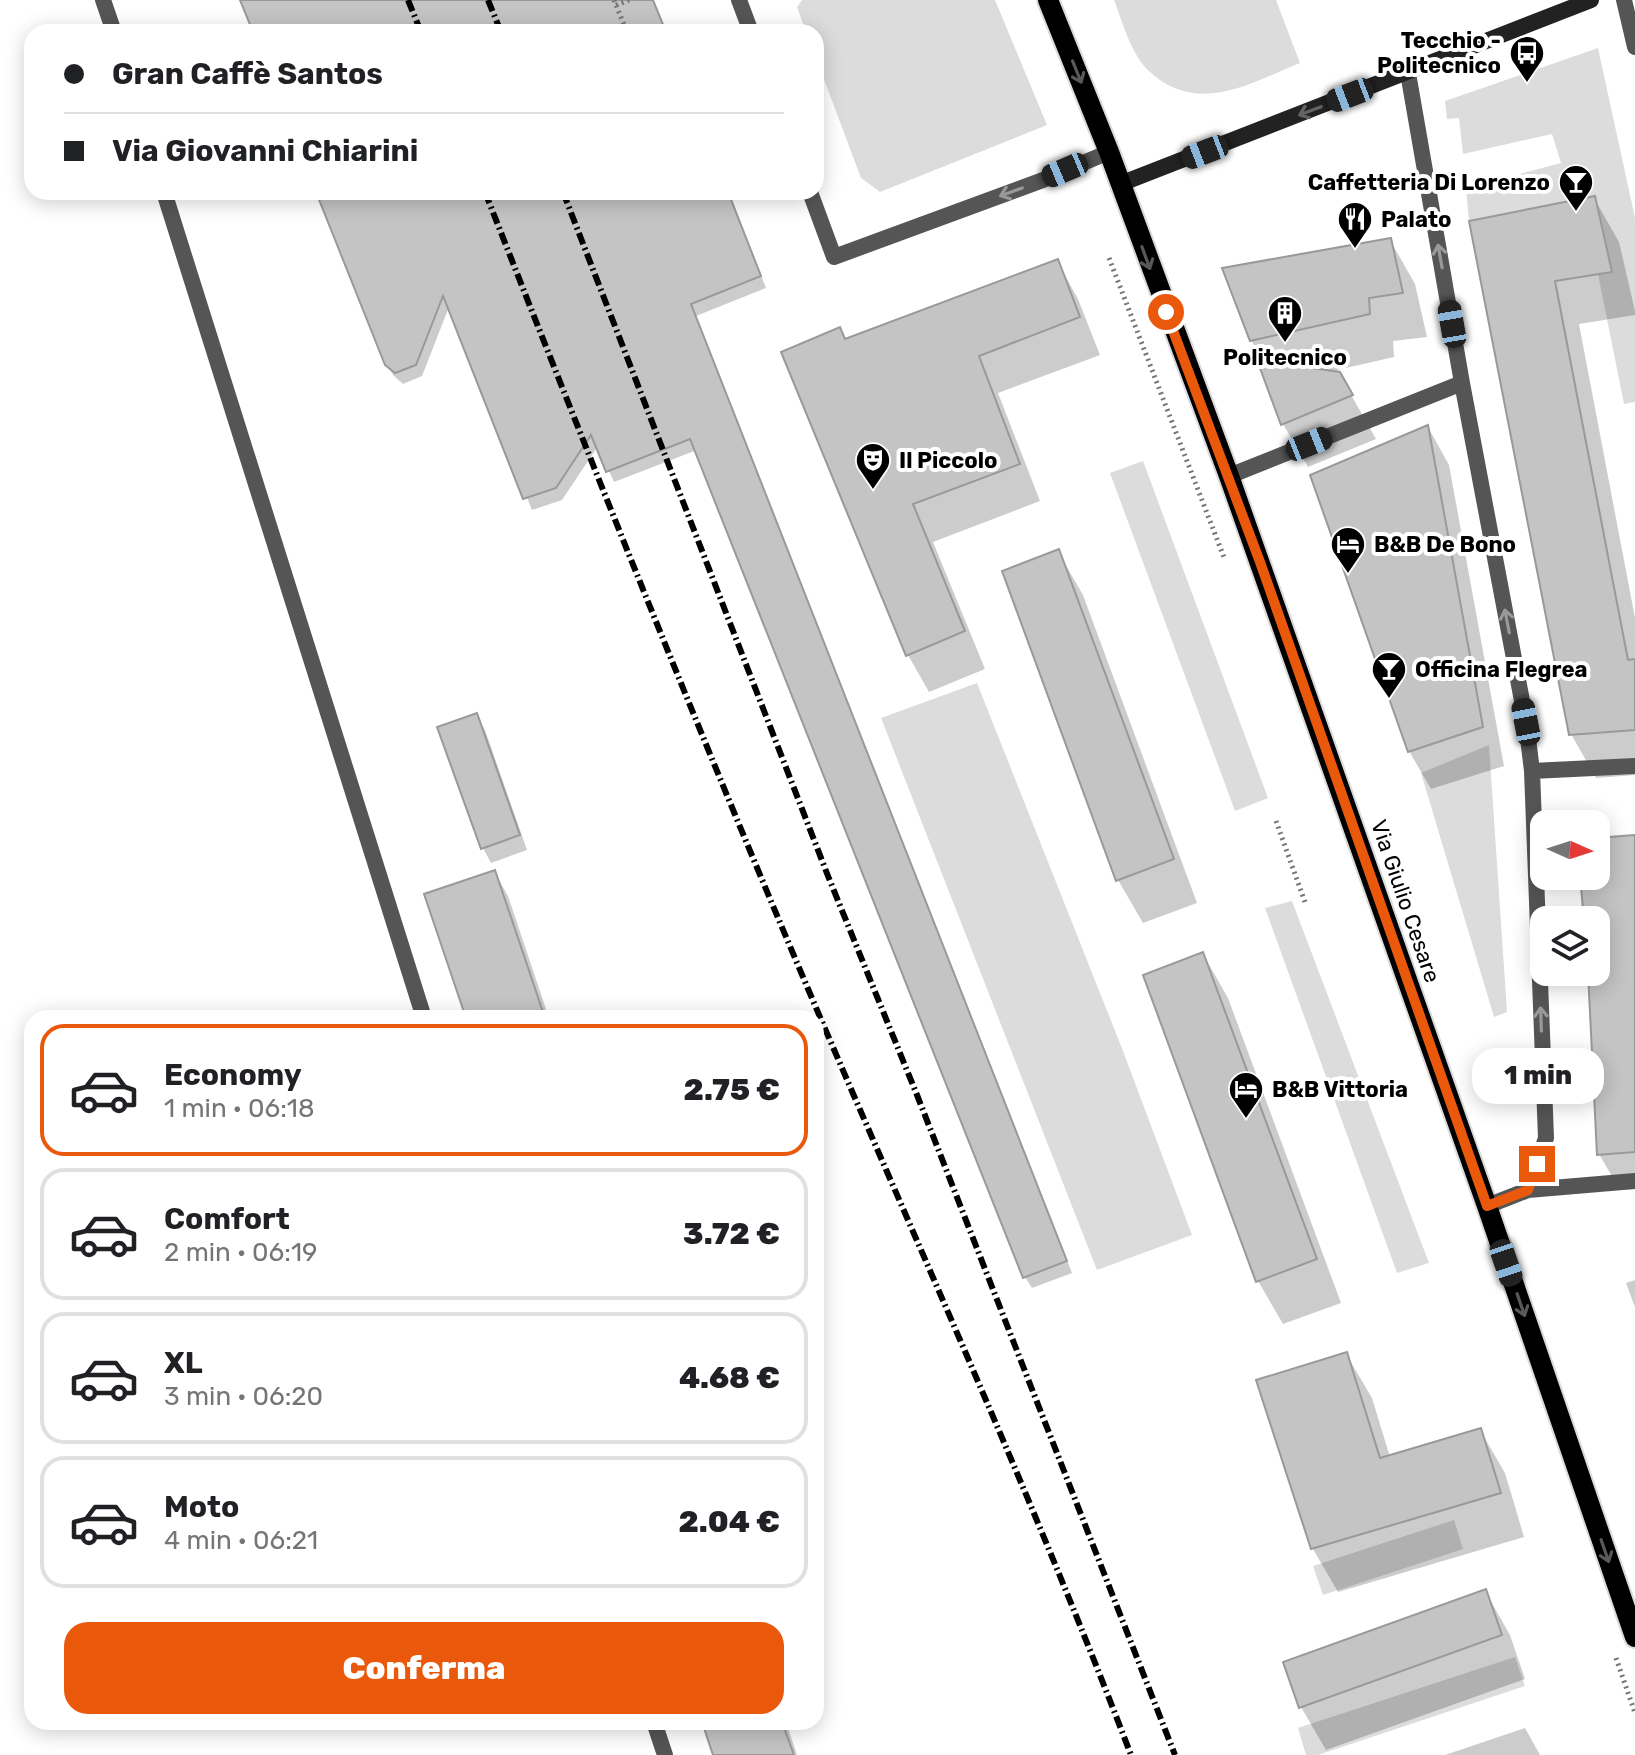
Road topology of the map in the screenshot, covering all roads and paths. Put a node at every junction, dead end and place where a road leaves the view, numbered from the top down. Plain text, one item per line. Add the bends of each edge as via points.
1 (103, 0) edge
2 (629, 0) edge
3 (739, 0) edge
4 (1048, 0) edge
5 (1591, 0) edge
6 (1624, 0) edge
7 (615, 3) edge
8 (111, 24) edge
9 (624, 24) edge
10 (748, 24) edge
11 (1635, 47) edge
12 (1408, 73) junction
13 (1109, 152) junction
14 (1120, 184) junction
15 (167, 200) edge
16 (813, 200) edge
17 (1462, 383) junction
18 (1229, 476) junction
19 (1635, 766) edge
20 (1532, 771) junction
21 (1276, 821) dead end
22 (1306, 905) dead end
23 (421, 1010) edge
24 (1635, 1181) edge
25 (1528, 1190) junction
26 (1487, 1206) junction
27 (1635, 1637) edge
28 (657, 1730) edge
29 (665, 1755) edge

1 - 8 street
2 - 7 path
3 - 10 street
4 -> 13 main road, Via Giulio Cesare
5 - 12 main road
6 - 11 street
7 - 9 path
12 -> 14 main road
17 -> 12 street
13 - 14 main road, Via Giulio Cesare
13 -> 16 street via 834,257
14 -> 18 main road, Via Giulio Cesare
15 - 23 street
17 - 18 street
20 -> 17 street
18 - 26 main road, Via Giulio Cesare
19 - 20 street
25 -> 20 street via 1546,1138
21 - 22 path
24 - 25 street
25 - 26 street
26 -> 27 main road, Via Giulio Cesare
28 - 29 street

